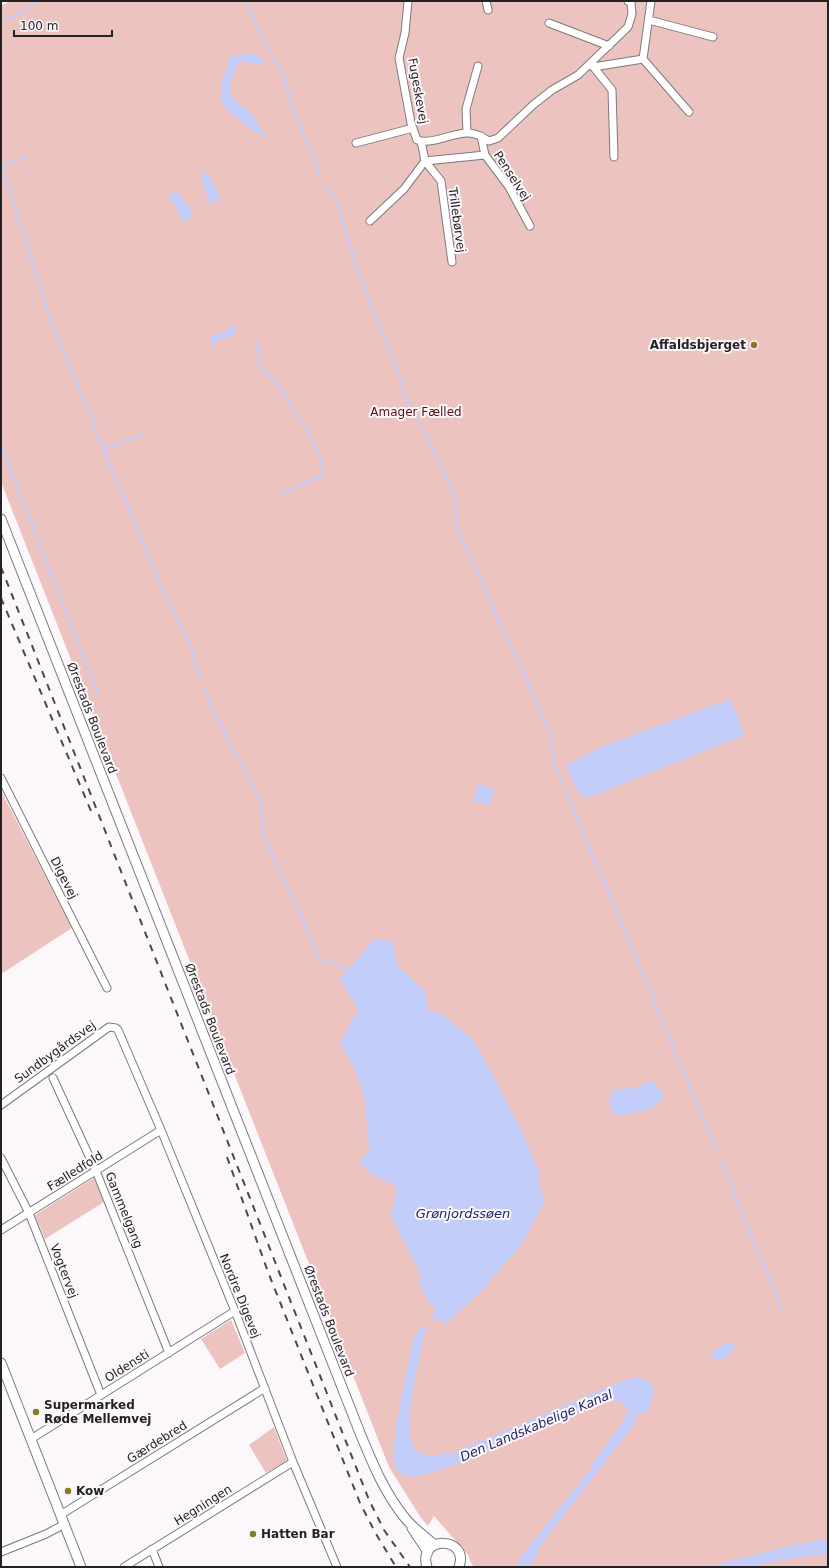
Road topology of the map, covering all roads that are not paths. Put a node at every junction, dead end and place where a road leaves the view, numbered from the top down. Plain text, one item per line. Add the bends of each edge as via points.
1 (408, 1) edge
2 (486, 1) edge
3 (628, 1) edge
4 (651, 1) edge
5 (488, 10) dead end
6 (649, 20) junction
7 (549, 23) dead end
8 (713, 37) dead end
9 (609, 46) junction
10 (643, 59) junction
11 (592, 65) junction
12 (478, 66) dead end
13 (689, 112) dead end
14 (413, 128) junction
15 (468, 132) junction
16 (481, 136) junction
17 (421, 141) junction
18 (356, 143) dead end
19 (485, 155) junction
20 (614, 157) dead end
21 (425, 161) junction
22 (370, 221) dead end
23 (530, 226) dead end
24 (452, 262) dead end
25 (1, 519) edge
26 (1, 778) edge
27 (107, 988) dead end
28 (121, 1034) joint
29 (53, 1078) dead end
30 (1, 1105) edge
31 (161, 1130) junction
32 (1, 1158) edge
33 (96, 1171) junction
34 (29, 1213) junction
35 (1, 1230) edge
36 (235, 1311) junction
37 (169, 1353) junction
38 (1, 1363) edge
39 (265, 1388) junction
40 (101, 1395) junction
41 (31, 1439) junction
42 (293, 1462) junction
43 (62, 1514) junction
44 (65, 1524) junction
45 (431, 1548) junction
46 (152, 1549) junction
47 (1, 1552) edge
48 (427, 1566) edge
49 (81, 1567) edge
50 (124, 1567) edge
51 (159, 1567) edge
52 (337, 1567) edge
53 (459, 1567) edge

1 - 14 street, Fugeskevej via 405,33 399,58
2 - 5 street
3 - 9 street via 631,3 632,14 628,27
4 - 6 street
6 - 8 street
6 - 10 street
7 - 9 street
9 - 11 street
10 - 11 street
10 - 13 street
11 - 16 street via 552,90 498,138 489,140
11 - 20 street via 612,90
12 - 15 street via 466,109
14 - 17 street, Fugeskevej via 417,140
14 - 18 street
15 - 16 street
15 - 17 street, Fugeskevej
16 - 19 street, Penselvej
17 - 21 street
19 - 21 street
19 - 23 street, Penselvej via 509,187
21 - 22 street via 404,189
21 - 24 street, Trillebørvej via 441,181
25 - 45 street, Ørestads Boulevard via 360,1433 390,1497 416,1535
26 - 27 street, Digevej
28 - 30 street, Sundbygårdsvej via 116,1028 109,1026
28 - 31 street, Nordre Digevej
29 - 33 street, Gammelgang
31 - 33 street, Fælledfold
31 - 36 street, Nordre Digevej
32 - 34 street, Vogtervej
33 - 34 street, Fælledfold
33 - 37 street, Gammelgang
34 - 35 street, Fælledfold
34 - 40 street, Vogtervej
36 - 37 street, Oldensti
36 - 39 street, Nordre Digevej
37 - 40 street, Oldensti
38 - 41 street
39 - 42 street, Nordre Digevej
39 - 43 street, Gærdebred
40 - 41 street, Oldensti
41 - 43 street
42 - 46 street, Hegningen
42 - 52 street, Nordre Digevej
43 - 44 street
44 - 47 street
44 - 49 street
45 - 48 street via 426,1561
45 - 53 street via 448,1543 460,1555
46 - 50 street, Hegningen
46 - 51 street

